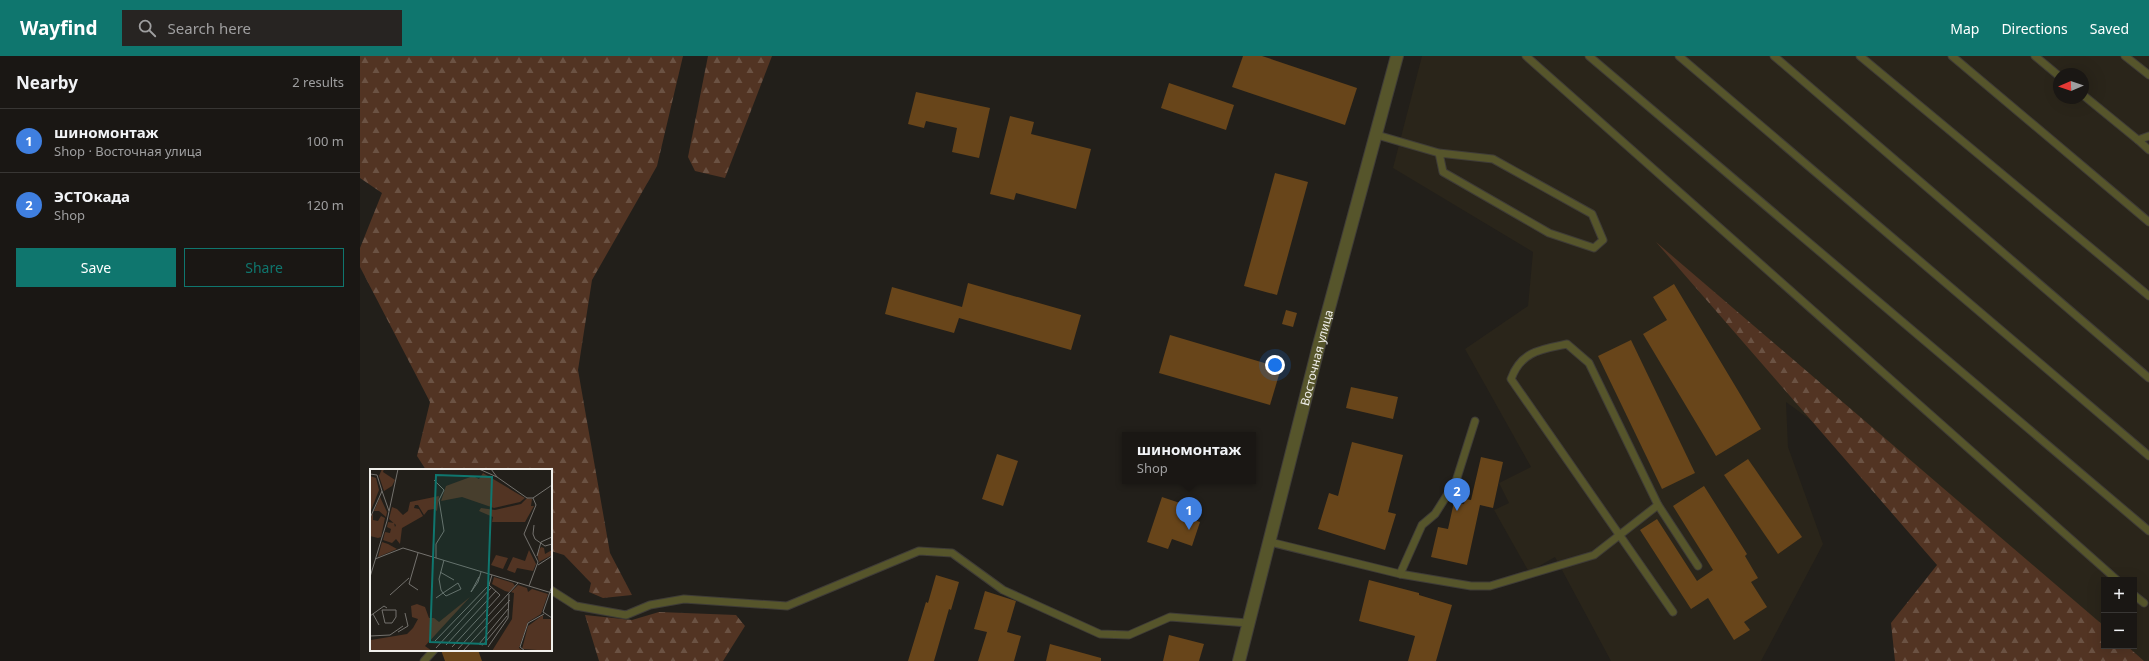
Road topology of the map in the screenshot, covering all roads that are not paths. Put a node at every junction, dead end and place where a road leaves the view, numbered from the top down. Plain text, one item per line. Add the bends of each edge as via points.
1 (1397, 56) edge
2 (1526, 56) edge
3 (1589, 56) edge
4 (1679, 56) edge
5 (1774, 56) edge
6 (1860, 56) edge
7 (1952, 56) edge
8 (2035, 56) edge
9 (2125, 56) edge
10 (2053, 71) edge
11 (2149, 75) edge
12 (2089, 100) edge
13 (1377, 135) junction
14 (2149, 136) edge
15 (2138, 140) junction
16 (2149, 150) edge
17 (1439, 154) junction
18 (2149, 222) edge
19 (2149, 296) edge
20 (2149, 378) edge
21 (1475, 421) dead end
22 (2149, 456) edge
23 (1658, 505) junction
24 (2149, 531) edge
25 (1619, 533) junction
26 (1270, 542) junction
27 (1698, 566) dead end
28 (1400, 574) junction
29 (2114, 577) edge
30 (552, 591) edge
31 (2137, 597) edge
32 (2144, 603) dead end
33 (1673, 612) dead end
34 (1248, 623) junction
35 (433, 651) edge
36 (424, 661) edge
37 (1239, 661) edge

1 - 13 street, Восточная улица
2 - 29 lane
3 - 24 lane
4 - 22 lane
5 - 20 lane
6 - 19 lane
7 - 18 lane
8 - 10 lane
9 - 11 lane
12 - 15 lane
13 - 17 lane
13 - 26 street, Восточная улица via 1319,345
14 - 15 lane
15 - 16 lane
17 - 17 lane via 1493,159 1592,214 1603,240 1594,248 1549,233 1443,172
21 - 28 lane via 1456,481 1435,514 1422,525
23 - 25 lane
23 - 25 lane via 1589,363 1567,344 1534,351 1515,368 1511,379
23 - 27 lane
25 - 28 lane via 1594,555 1490,586 1471,586
25 - 33 lane
26 - 28 lane
26 - 34 street, Восточная улица
30 - 34 lane via 576,606 626,615 650,605 684,599 787,606 919,551 952,553 1003,590 1100,634 1129,635 1170,616
31 - 32 lane
34 - 37 street, Восточная улица
35 - 36 lane

